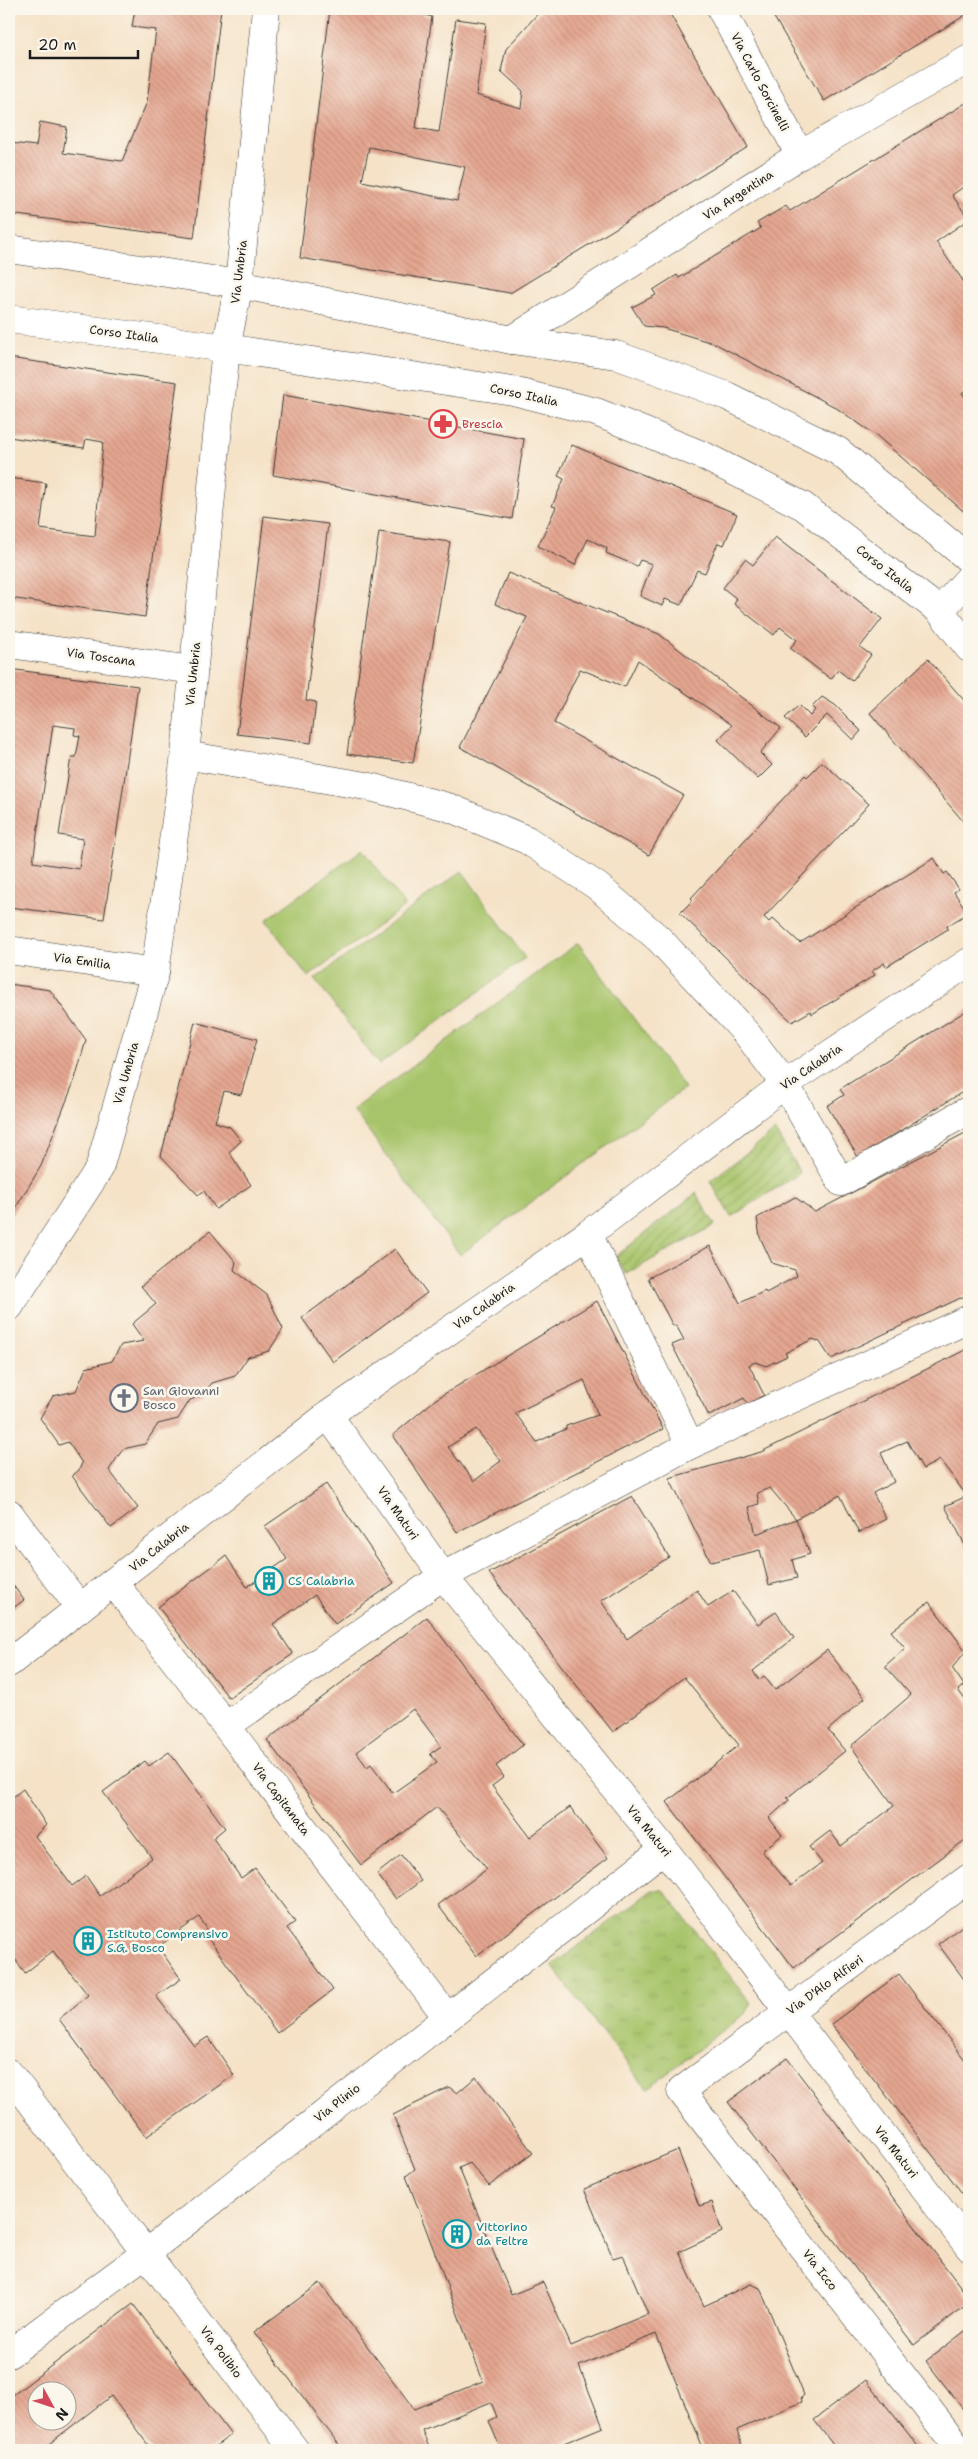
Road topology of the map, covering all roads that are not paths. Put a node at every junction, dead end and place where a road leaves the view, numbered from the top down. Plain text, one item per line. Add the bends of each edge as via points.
1 (266, 9) edge
2 (721, 9) edge
3 (969, 59) edge
4 (800, 155) junction
5 (9, 249) edge
6 (239, 284) junction
7 (9, 319) edge
8 (512, 340) junction
9 (226, 348) junction
10 (969, 559) edge
11 (969, 578) edge
12 (940, 611) junction
13 (9, 644) edge
14 (969, 648) edge
15 (193, 670) junction
16 (185, 755) junction
17 (9, 950) edge
18 (969, 962) edge
19 (156, 972) junction
20 (785, 1084) junction
21 (969, 1110) edge
22 (588, 1234) junction
23 (9, 1307) edge
24 (969, 1319) edge
25 (328, 1415) junction
26 (690, 1446) junction
27 (9, 1513) edge
28 (442, 1576) junction
29 (113, 1582) junction
30 (80, 1608) junction
31 (9, 1663) edge
32 (226, 1726) junction
33 (664, 1849) junction
34 (969, 1878) edge
35 (788, 2013) junction
36 (447, 2017) junction
37 (9, 2073) edge
38 (681, 2091) joint
39 (969, 2247) edge
40 (146, 2253) junction
41 (9, 2354) edge
42 (295, 2450) edge
43 (960, 2450) edge

1 - 6 street, Via Umbria
2 - 4 street, Via Carlo Sorcinelli
3 - 4 street, Via Argentina
4 - 8 street, Via Argentina
5 - 6 street
6 - 8 street
6 - 9 street, Via Umbria
7 - 9 street, Corso Italia
8 - 10 street via 616,355 727,396 838,451
9 - 12 street, Corso Italia via 513,391 596,412 704,456 803,506
9 - 15 street, Via Umbria
11 - 12 street
12 - 14 street, Corso Italia
13 - 15 street, Via Toscana
15 - 16 street, Via Umbria
16 - 19 street, Via Umbria
16 - 20 street via 366,786 448,807 527,840 597,886 659,939 747,1034
17 - 19 street, Via Emilia
18 - 20 street, Via Calabria
19 - 23 street, Via Umbria via 99,1169
20 - 21 street via 841,1182
20 - 22 street, Via Calabria
22 - 25 street, Via Calabria
22 - 26 street
24 - 26 street
25 - 28 street, Via Maturi
25 - 29 street, Via Calabria
26 - 28 street
27 - 30 street
28 - 32 street
28 - 33 street, Via Maturi
29 - 30 street, Via Calabria
29 - 32 street, Via Capitanata
30 - 31 street, Via Calabria
32 - 36 street, Via Capitanata
33 - 35 street, Via Maturi
33 - 36 street, Via Plinio
34 - 35 street, Via D'Alo Alfieri
35 - 38 street, Via D'Alo Alfieri
35 - 39 street, Via Maturi
36 - 40 street, Via Plinio
37 - 40 street, Via Polibio
38 - 43 street, Via Icco
40 - 41 street, Via Plinio
40 - 42 street, Via Polibio

